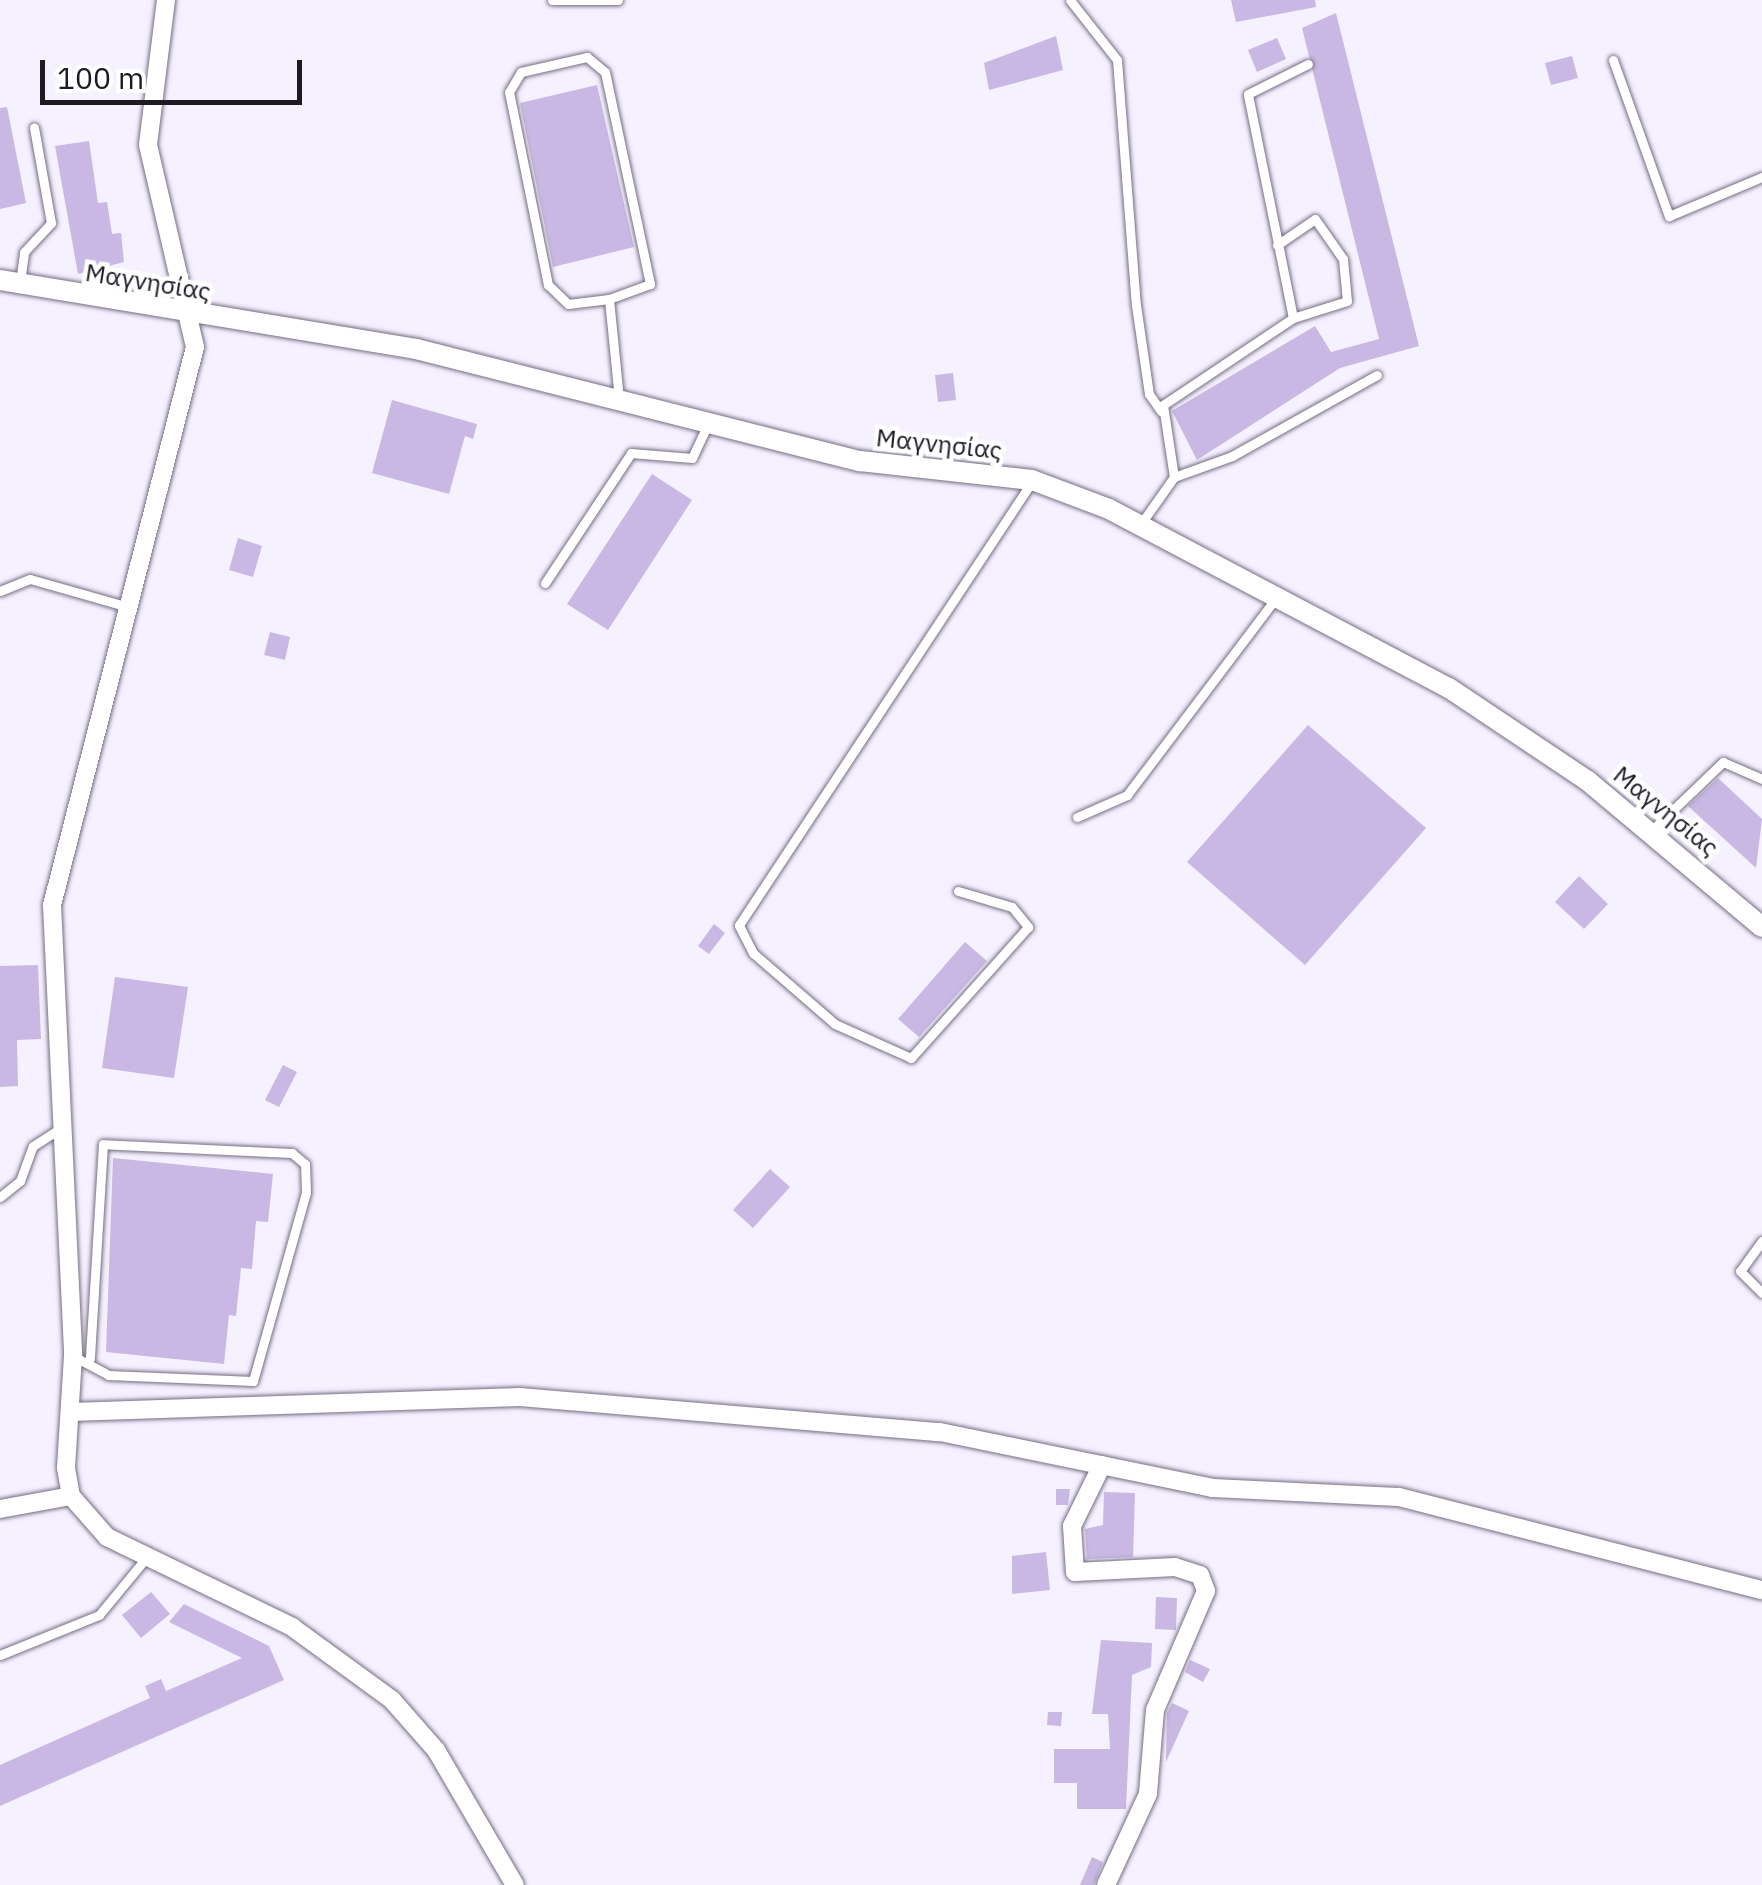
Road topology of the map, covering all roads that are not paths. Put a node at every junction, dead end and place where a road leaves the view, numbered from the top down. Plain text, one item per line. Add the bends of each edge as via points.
1 (166, 0) edge
2 (552, 0) edge
3 (618, 0) edge
4 (1070, 0) edge
5 (1613, 60) dead end
6 (1308, 64) dead end
7 (34, 128) dead end
8 (1762, 177) edge
9 (1277, 245) junction
10 (10, 283) edge
11 (609, 299) junction
12 (193, 316) junction
13 (1293, 318) junction
14 (1378, 375) dead end
15 (619, 400) junction
16 (1160, 412) junction
17 (708, 424) junction
18 (1174, 476) junction
19 (1032, 480) junction
20 (1140, 525) junction
21 (545, 583) dead end
22 (0, 591) edge
23 (1276, 598) junction
24 (128, 607) junction
25 (1762, 779) edge
26 (1077, 818) dead end
27 (1651, 831) junction
28 (958, 891) dead end
29 (1762, 927) edge
30 (58, 1130) junction
31 (0, 1197) edge
32 (1762, 1241) edge
33 (1762, 1293) edge
34 (82, 1357) junction
35 (71, 1412) junction
36 (1102, 1465) junction
37 (71, 1496) junction
38 (0, 1508) edge
39 (146, 1558) junction
40 (1762, 1590) edge
41 (0, 1655) edge
42 (515, 1885) edge
43 (1106, 1885) edge

1 - 12 street via 148,145 155,198
2 - 3 lane
4 - 16 lane via 1118,60 1136,305 1148,394
5 - 8 lane via 1669,216
6 - 9 lane via 1248,94
7 - 10 lane via 51,223 24,252
9 - 13 lane
9 - 13 lane via 1315,219 1343,260 1347,301
10 - 12 street, Μαγνησίας
11 - 11 lane via 650,284 602,64 588,58 521,72 509,92 548,285 568,304
11 - 15 lane
12 - 15 street, Μαγνησίας via 416,348
12 - 24 street via 182,410
13 - 16 lane
14 - 18 lane via 1232,456
15 - 17 street, Μαγνησίας
16 - 18 lane
17 - 19 street, Μαγνησίας via 860,462
17 - 21 lane via 692,458 631,453
18 - 20 lane
19 - 20 street, Μαγνησίας
19 - 28 lane via 739,926 752,953 835,1024 911,1058 1028,927 1012,907
20 - 23 street, Μαγνησίας
22 - 24 lane via 30,580
23 - 26 lane via 1127,794
23 - 27 street, Μαγνησίας via 1449,688
24 - 30 street via 52,905
25 - 27 lane via 1723,762
27 - 29 street, Μαγνησίας
30 - 31 lane via 33,1146 20,1181
30 - 34 street
32 - 33 lane via 1740,1271
34 - 34 lane via 108,1375 253,1381 306,1192 305,1164 292,1154 103,1144
34 - 35 street
35 - 36 street via 520,1397 940,1432
35 - 37 street
36 - 40 street via 1263,1494 1400,1497
36 - 43 street via 1072,1526 1075,1572 1176,1567 1200,1575 1206,1591 1155,1710 1148,1794
37 - 38 street
37 - 39 street via 108,1537
39 - 41 lane via 99,1615
39 - 42 street via 292,1627 392,1700 436,1750

